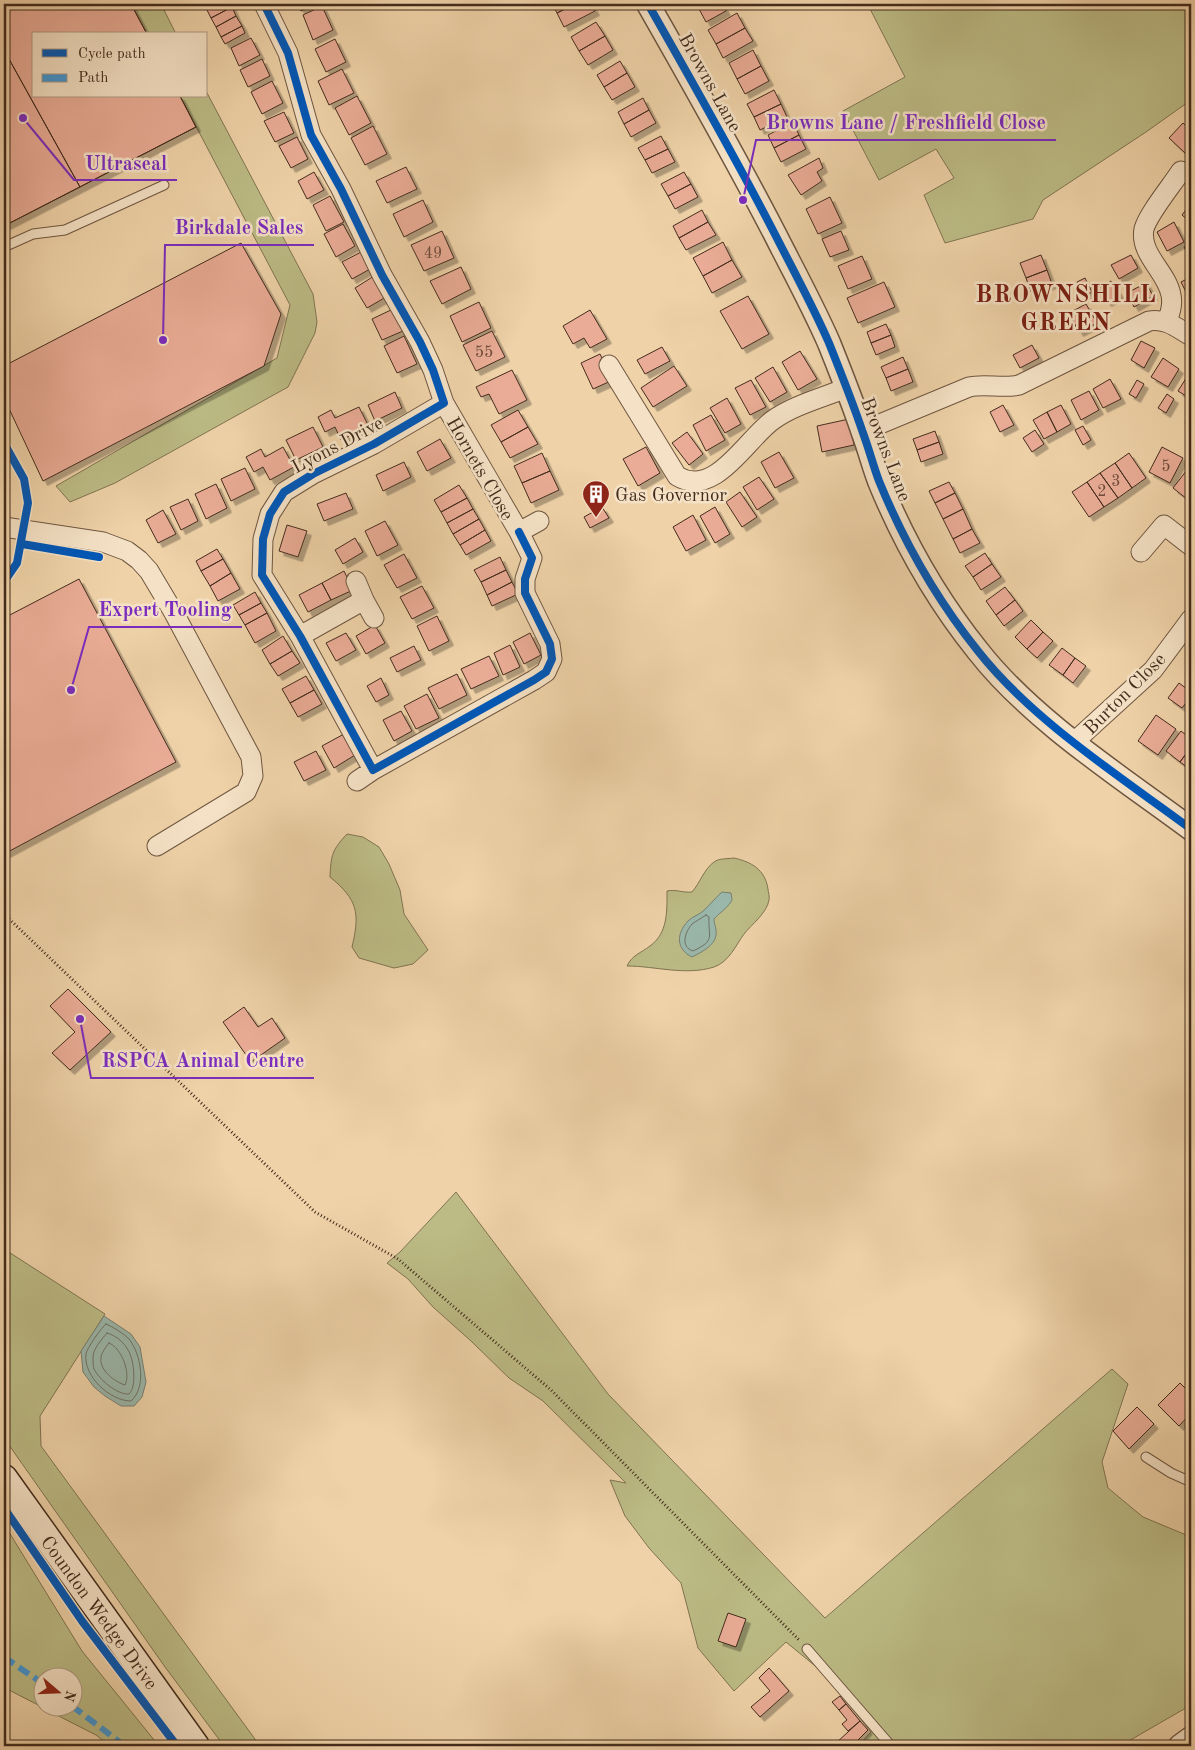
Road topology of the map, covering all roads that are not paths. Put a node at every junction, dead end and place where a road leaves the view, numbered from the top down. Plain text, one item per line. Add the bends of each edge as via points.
1 (264, 4) edge
2 (648, 4) edge
3 (1181, 171) dead end
4 (164, 185) dead end
5 (4, 247) edge
6 (1168, 322) junction
7 (1191, 336) edge
8 (609, 365) dead end
9 (846, 388) junction
10 (444, 403) junction
11 (863, 431) junction
12 (539, 522) dead end
13 (4, 527) edge
14 (519, 532) junction
15 (1191, 546) edge
16 (1141, 552) dead end
17 (356, 581) dead end
18 (364, 600) junction
19 (374, 618) dead end
20 (1191, 619) edge
21 (300, 636) junction
22 (1074, 742) junction
23 (373, 770) junction
24 (357, 781) dead end
25 (1191, 829) edge
26 (157, 846) dead end
27 (1146, 1457) dead end
28 (4, 1478) edge
29 (1191, 1482) edge
30 (807, 1649) road end
31 (1191, 1738) edge
32 (196, 1746) edge
33 (891, 1746) edge
34 (1180, 1746) edge

1 - 10 street via 288,53 311,134 382,275 420,342
2 - 9 street, Browns Lane via 766,216 812,306
3 - 6 street via 1150,216 1143,240 1172,296
4 - 5 lane via 65,230 33,234
6 - 7 street
6 - 11 street via 1156,320 1139,325 1019,385 969,387
8 - 9 street via 678,476 692,481 716,474 731,463 773,420
9 - 11 street, Browns Lane
10 - 14 street, Hornets Close
10 - 21 street, Lyons Drive via 374,444 312,474 284,492 270,514 263,539 262,575
11 - 22 street, Browns Lane via 897,522 947,608 979,653 1015,691
12 - 14 street, Hornets Close
13 - 26 street via 103,542 128,551 139,560 174,613 251,757 253,776 246,792
14 - 23 street, Hornets Close via 532,558 525,579 525,593 550,644 552,659 546,672
15 - 16 street via 1164,525
17 - 18 street
18 - 19 street
18 - 21 street
20 - 22 street, Burton Close via 1153,670
21 - 23 street, Lyons Drive
22 - 25 street, Browns Lane
23 - 24 street
27 - 29 lane
28 - 32 main road, Coundon Wedge Drive
30 - 33 lane
31 - 34 street

